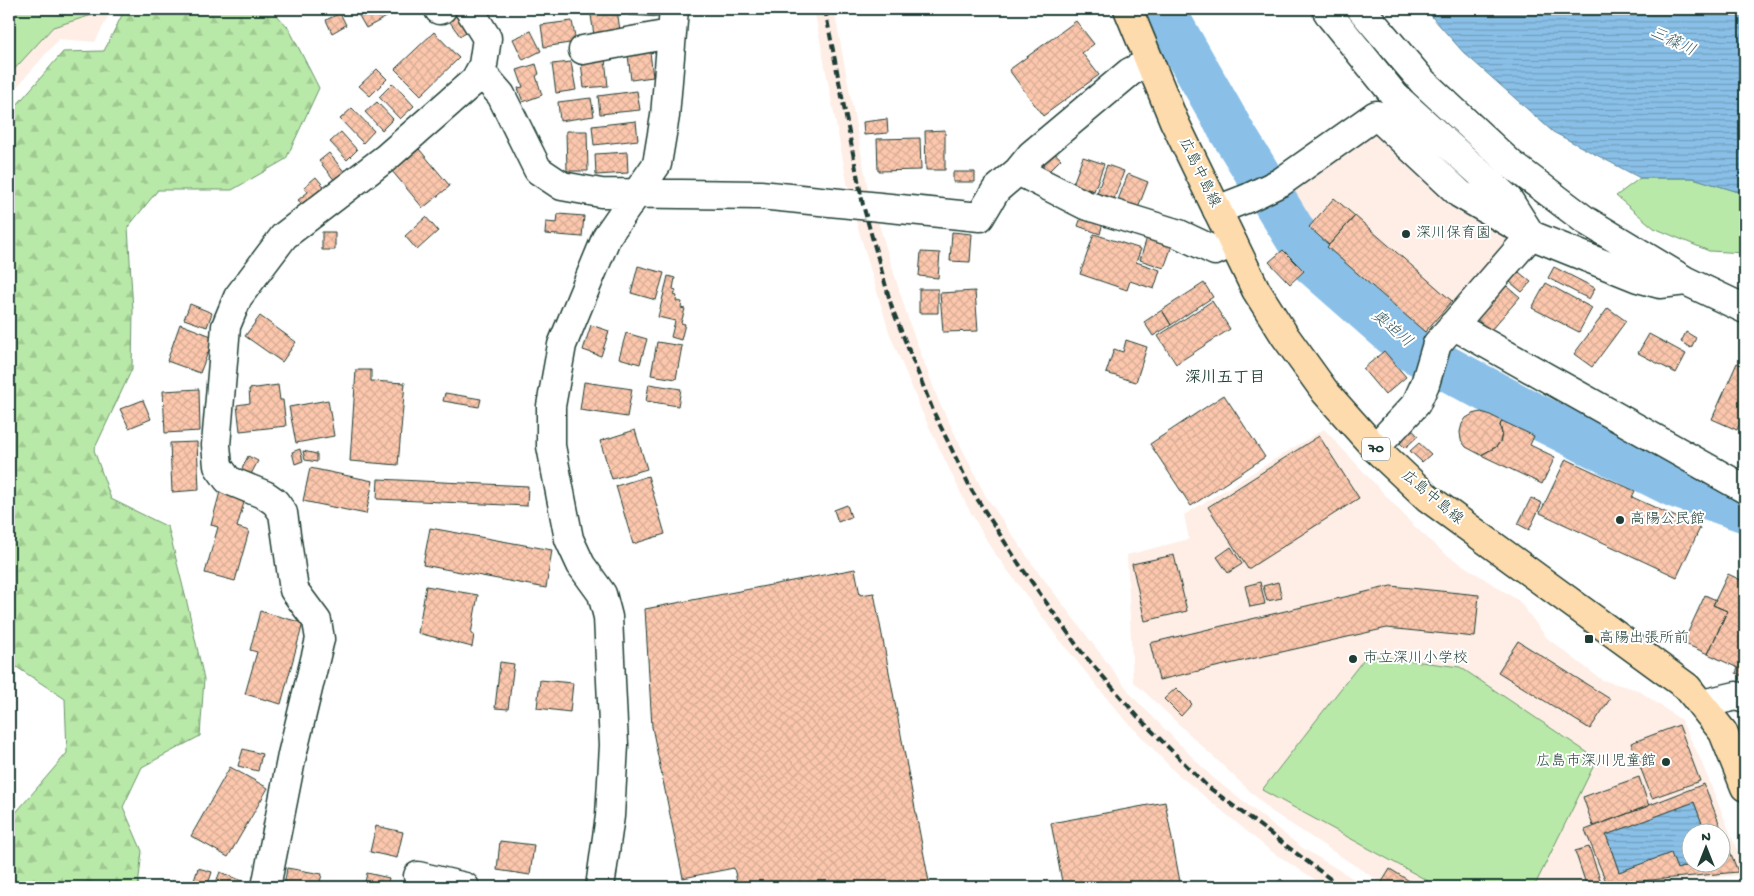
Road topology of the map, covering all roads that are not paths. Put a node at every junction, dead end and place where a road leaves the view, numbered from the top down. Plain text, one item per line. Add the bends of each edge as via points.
1 (469, 9) edge
2 (1128, 9) edge
3 (1326, 9) edge
4 (1361, 9) edge
5 (672, 21) edge
6 (583, 50) dead end
7 (1150, 62) junction
8 (475, 80) junction
9 (1018, 171) junction
10 (638, 193) junction
11 (1217, 210) junction
12 (1532, 235) junction
13 (1233, 243) junction
14 (1686, 280) junction
15 (1745, 309) edge
16 (1453, 325) junction
17 (1375, 448) junction
18 (1745, 489) edge
19 (1745, 699) edge
20 (1702, 704) junction
21 (1745, 787) edge
22 (418, 876) dead end
23 (266, 887) edge
24 (465, 887) edge
25 (600, 887) edge

1 - 8 street via 488,38 483,65
2 - 7 main road, 広島中島線 / 70
3 - 12 street via 1395,96 1508,199
4 - 14 street via 1423,82 1511,164 1585,220
5 - 6 street
5 - 10 street via 665,116 657,164
7 - 9 street via 1130,72 1031,155
7 - 11 main road, 広島中島線 / 70
8 - 10 street via 488,80 501,95 538,170 562,186 601,193
8 - 23 street via 388,157 284,236 238,297 226,326 216,445 218,466 228,480 276,502 283,513 294,590 317,621 320,639
9 - 10 street via 996,190 980,217 760,195
9 - 13 street via 1085,206 1179,234 1215,251
10 - 25 street via 607,236 562,345 551,406 551,446 569,539 581,564 602,594 608,617 614,745 610,816
11 - 12 street via 1281,182 1376,115 1460,194
11 - 13 main road, 広島中島線 / 70
12 - 14 street via 1638,278 1660,284
12 - 16 street
13 - 17 main road, 広島中島線 / 70 via 1256,290 1285,336 1326,393
14 - 15 street
16 - 17 street via 1436,344 1416,404
16 - 18 street
17 - 20 main road, 広島中島線 / 70 via 1428,498 1687,687
19 - 20 street via 1736,696
20 - 21 main road, 広島中島線 / 70 via 1723,732
22 - 24 street

